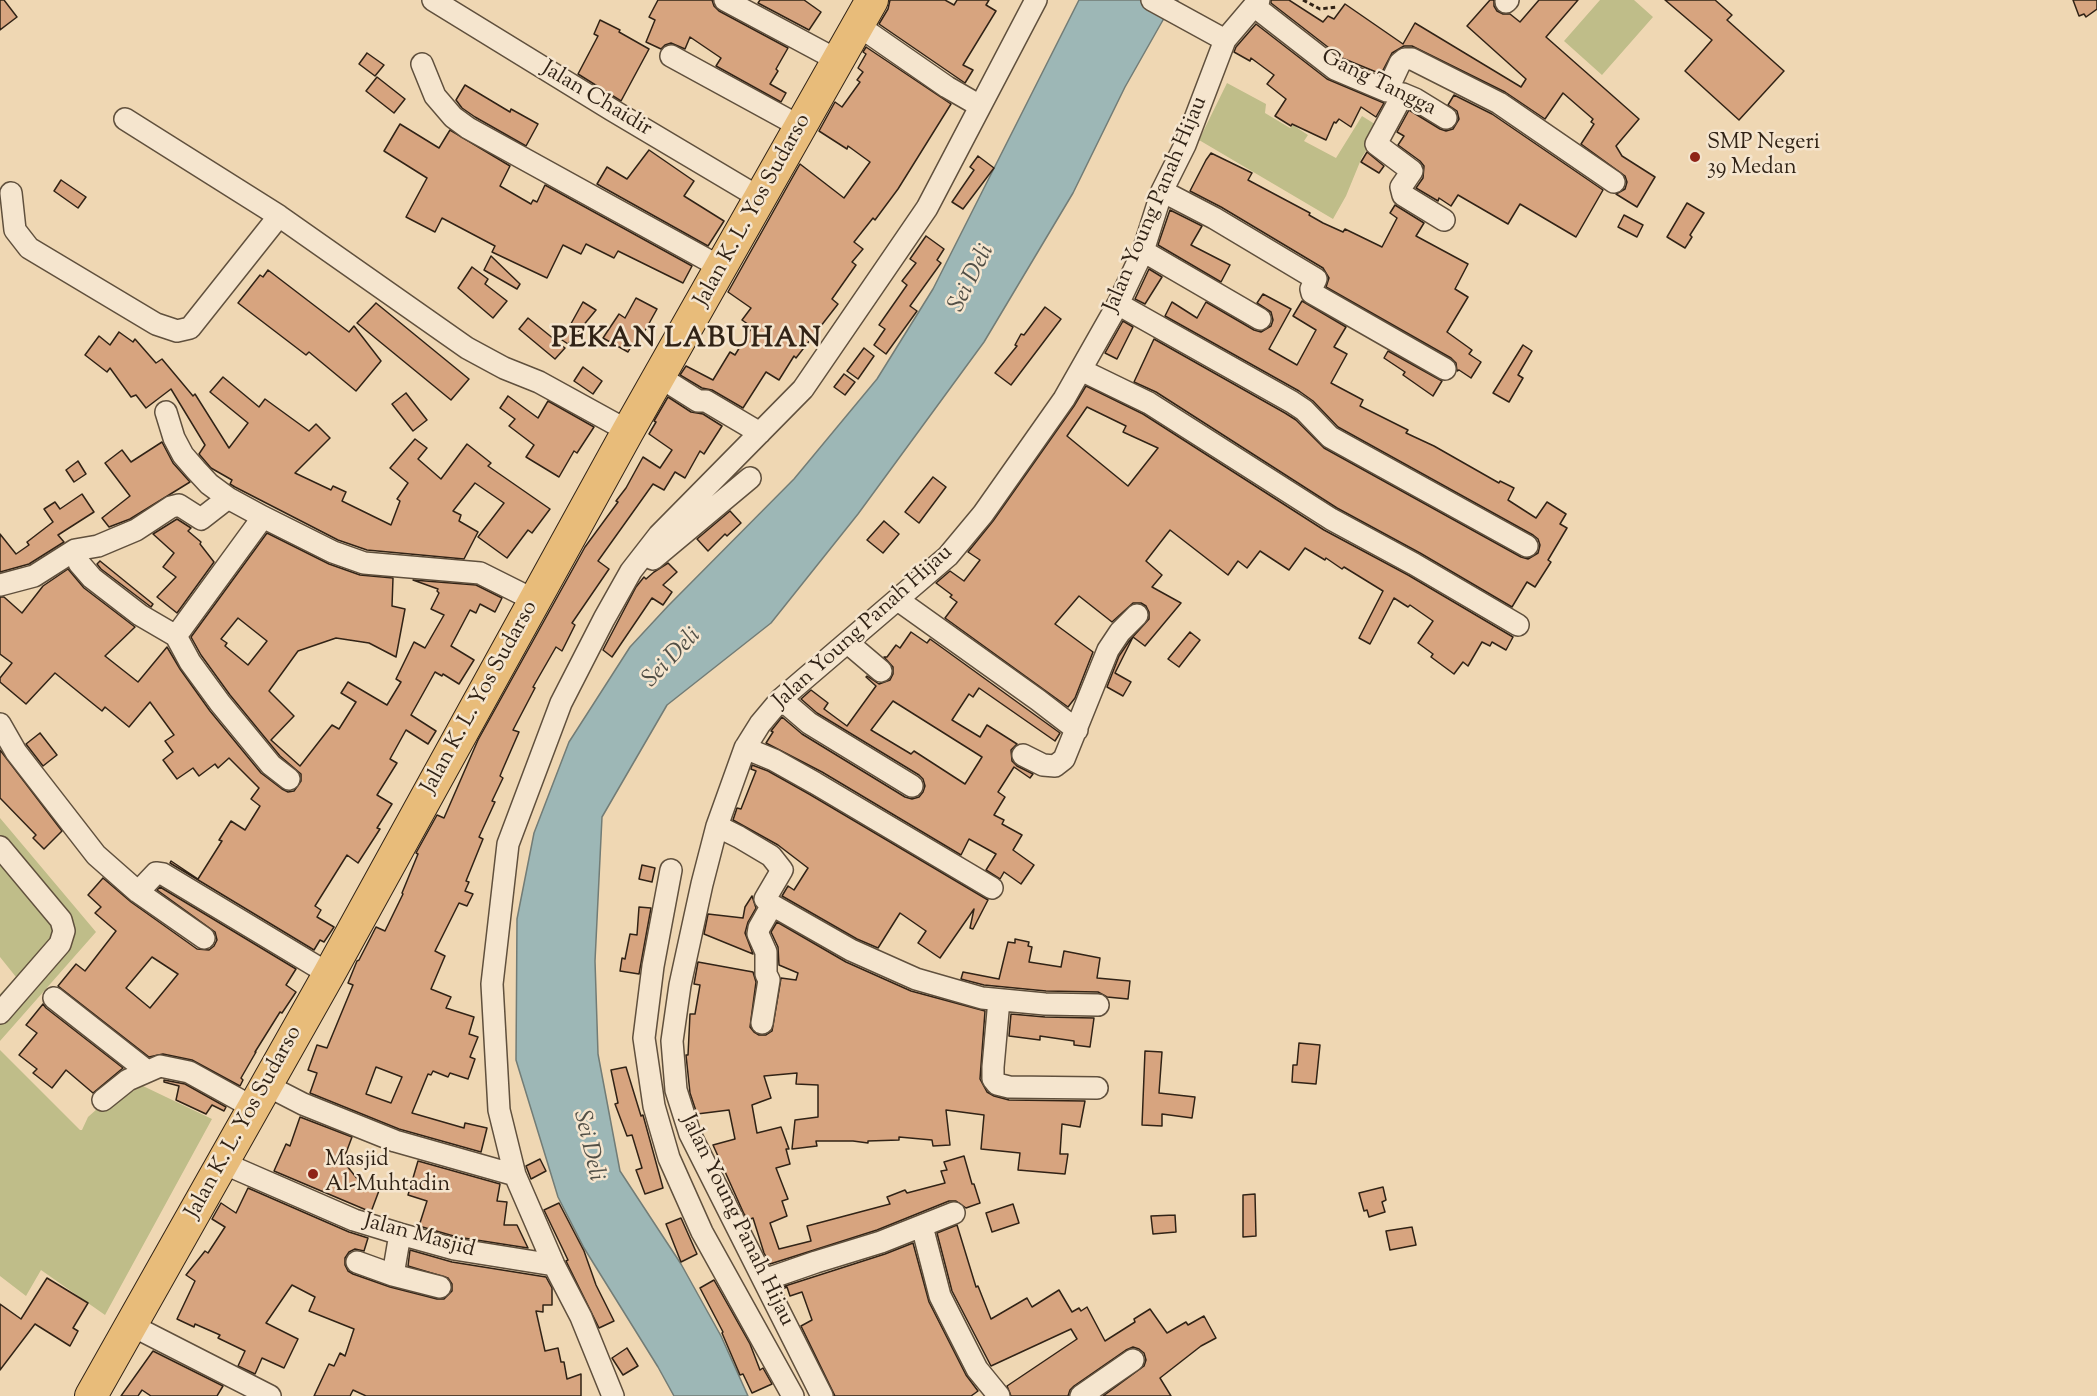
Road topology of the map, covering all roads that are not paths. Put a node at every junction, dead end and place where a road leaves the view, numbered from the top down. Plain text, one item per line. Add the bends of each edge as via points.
1 (432, 0) edge
2 (726, 0) edge
3 (1036, 0) edge
4 (1152, 0) edge
5 (1256, 3) edge
6 (866, 13) edge
7 (1219, 37) junction
8 (671, 56) dead end
9 (839, 61) junction
10 (422, 64) dead end
11 (1395, 92) junction
12 (980, 106) junction
13 (125, 118) dead end
14 (1446, 118) dead end
15 (801, 127) junction
16 (1614, 182) dead end
17 (1162, 191) junction
18 (11, 193) dead end
19 (760, 198) junction
20 (279, 216) junction
21 (1444, 220) dead end
22 (1143, 251) junction
23 (722, 268) junction
24 (1118, 304) junction
25 (1260, 319) dead end
26 (1445, 369) dead end
27 (1082, 370) junction
28 (660, 377) junction
29 (166, 412) dead end
30 (628, 431) junction
31 (760, 433) junction
32 (750, 478) dead end
33 (228, 498) junction
34 (263, 517) junction
35 (1527, 546) dead end
36 (75, 550) junction
37 (0, 585) edge
38 (622, 588) junction
39 (534, 600) junction
40 (898, 600) junction
41 (1137, 615) dead end
42 (1518, 625) dead end
43 (176, 636) junction
44 (848, 643) junction
45 (881, 671) dead end
46 (781, 699) junction
47 (0, 724) edge
48 (1077, 730) junction
49 (745, 748) junction
50 (1023, 755) dead end
51 (289, 779) dead end
52 (912, 786) dead end
53 (717, 826) junction
54 (0, 847) edge
55 (671, 870) dead end
56 (992, 888) dead end
57 (138, 892) junction
58 (772, 905) junction
59 (204, 938) dead end
60 (329, 974) junction
61 (54, 998) dead end
62 (999, 999) junction
63 (1098, 1005) dead end
64 (0, 1013) edge
65 (762, 1023) dead end
66 (147, 1071) junction
67 (1097, 1088) dead end
68 (260, 1097) junction
69 (104, 1100) dead end
70 (223, 1163) junction
71 (515, 1176) junction
72 (954, 1213) dead end
73 (922, 1226) junction
74 (400, 1234) junction
75 (357, 1262) dead end
76 (554, 1265) junction
77 (393, 1275) junction
78 (764, 1280) junction
79 (440, 1287) dead end
80 (131, 1325) junction
81 (1133, 1360) dead end
82 (91, 1396) edge
83 (270, 1396) edge
84 (613, 1396) edge
85 (793, 1396) edge
86 (822, 1396) edge
87 (999, 1396) edge
88 (1082, 1396) edge

1 - 19 street, Jalan Chaidir
2 - 9 street
3 - 12 street
4 - 7 street
5 - 7 street, Jalan Young Panah Hijau
5 - 11 street, Gang Tangga via 1335,69
6 - 9 highway, Jalan K. L. Yos Sudarso
6 - 12 street via 947,87
7 - 17 street, Jalan Young Panah Hijau via 1185,145
8 - 15 street
9 - 15 highway, Jalan K. L. Yos Sudarso
10 - 23 street via 435,96 468,128
11 - 14 street, Gang Tangga
11 - 16 street via 1400,63 1412,60 1499,104
11 - 21 street via 1376,144 1412,171 1401,188 1403,195
12 - 31 street via 927,208 803,389
13 - 20 street
15 - 19 highway, Jalan K. L. Yos Sudarso
17 - 22 street, Jalan Young Panah Hijau
17 - 26 street via 1316,279 1312,293
18 - 20 street via 15,230 28,248 156,324 177,331 190,328
19 - 23 highway, Jalan K. L. Yos Sudarso
20 - 30 street via 467,348
22 - 24 street, Jalan Young Panah Hijau
22 - 25 street
23 - 28 highway, Jalan K. L. Yos Sudarso
24 - 27 street, Jalan Young Panah Hijau
24 - 35 street via 1293,402 1330,437
27 - 40 street, Jalan Young Panah Hijau via 967,536
27 - 42 street via 1149,403 1331,519
28 - 30 highway, Jalan K. L. Yos Sudarso
28 - 31 street
29 - 33 street via 183,455 209,484
30 - 39 highway, Jalan K. L. Yos Sudarso
31 - 38 street via 659,535
32 - 38 street
33 - 34 street
33 - 36 street via 201,519 175,505 136,530 98,546
34 - 39 street via 364,563 480,573
34 - 43 street
36 - 37 street via 34,576
36 - 43 street via 79,563 92,578 140,615
38 - 71 street via 561,703 516,820 504,863 492,984 499,1110
39 - 60 highway, Jalan K. L. Yos Sudarso
40 - 44 street, Jalan Young Panah Hijau
40 - 48 street
41 - 48 street via 1108,650
43 - 51 street via 220,703 271,765
44 - 45 street
44 - 46 street, Jalan Young Panah Hijau
46 - 49 street, Jalan Young Panah Hijau
46 - 52 street via 809,723
47 - 57 street via 16,752 96,855
48 - 50 street via 1064,759 1055,766
49 - 53 street, Jalan Young Panah Hijau
49 - 56 street via 774,760
53 - 58 street via 771,856 782,870 765,899
53 - 78 street, Jalan Young Panah Hijau via 680,985 672,1041 676,1090 690,1134
54 - 64 street via 61,920 64,931 60,944
55 - 85 street via 644,1038 654,1106 669,1158 702,1232
57 - 59 street
57 - 60 street via 151,876 164,874
58 - 62 street via 851,950 916,980
58 - 65 street via 758,934 769,980
60 - 68 highway, Jalan K. L. Yos Sudarso
61 - 66 street
62 - 63 street
62 - 67 street via 993,1067 997,1084
66 - 68 street via 160,1066 189,1072
66 - 69 street via 128,1080
68 - 70 highway, Jalan K. L. Yos Sudarso
68 - 71 street via 303,1104 395,1141
70 - 74 street, Jalan Masjid via 354,1220
70 - 80 highway, Jalan K. L. Yos Sudarso
71 - 76 street
72 - 73 street
73 - 78 street
73 - 87 street via 940,1296 977,1369
74 - 76 street, Jalan Masjid via 454,1249
74 - 77 street
75 - 77 street
76 - 84 street via 581,1317
77 - 79 street
78 - 86 street, Jalan Young Panah Hijau
80 - 82 highway, Jalan K. L. Yos Sudarso
80 - 83 street
81 - 88 street

